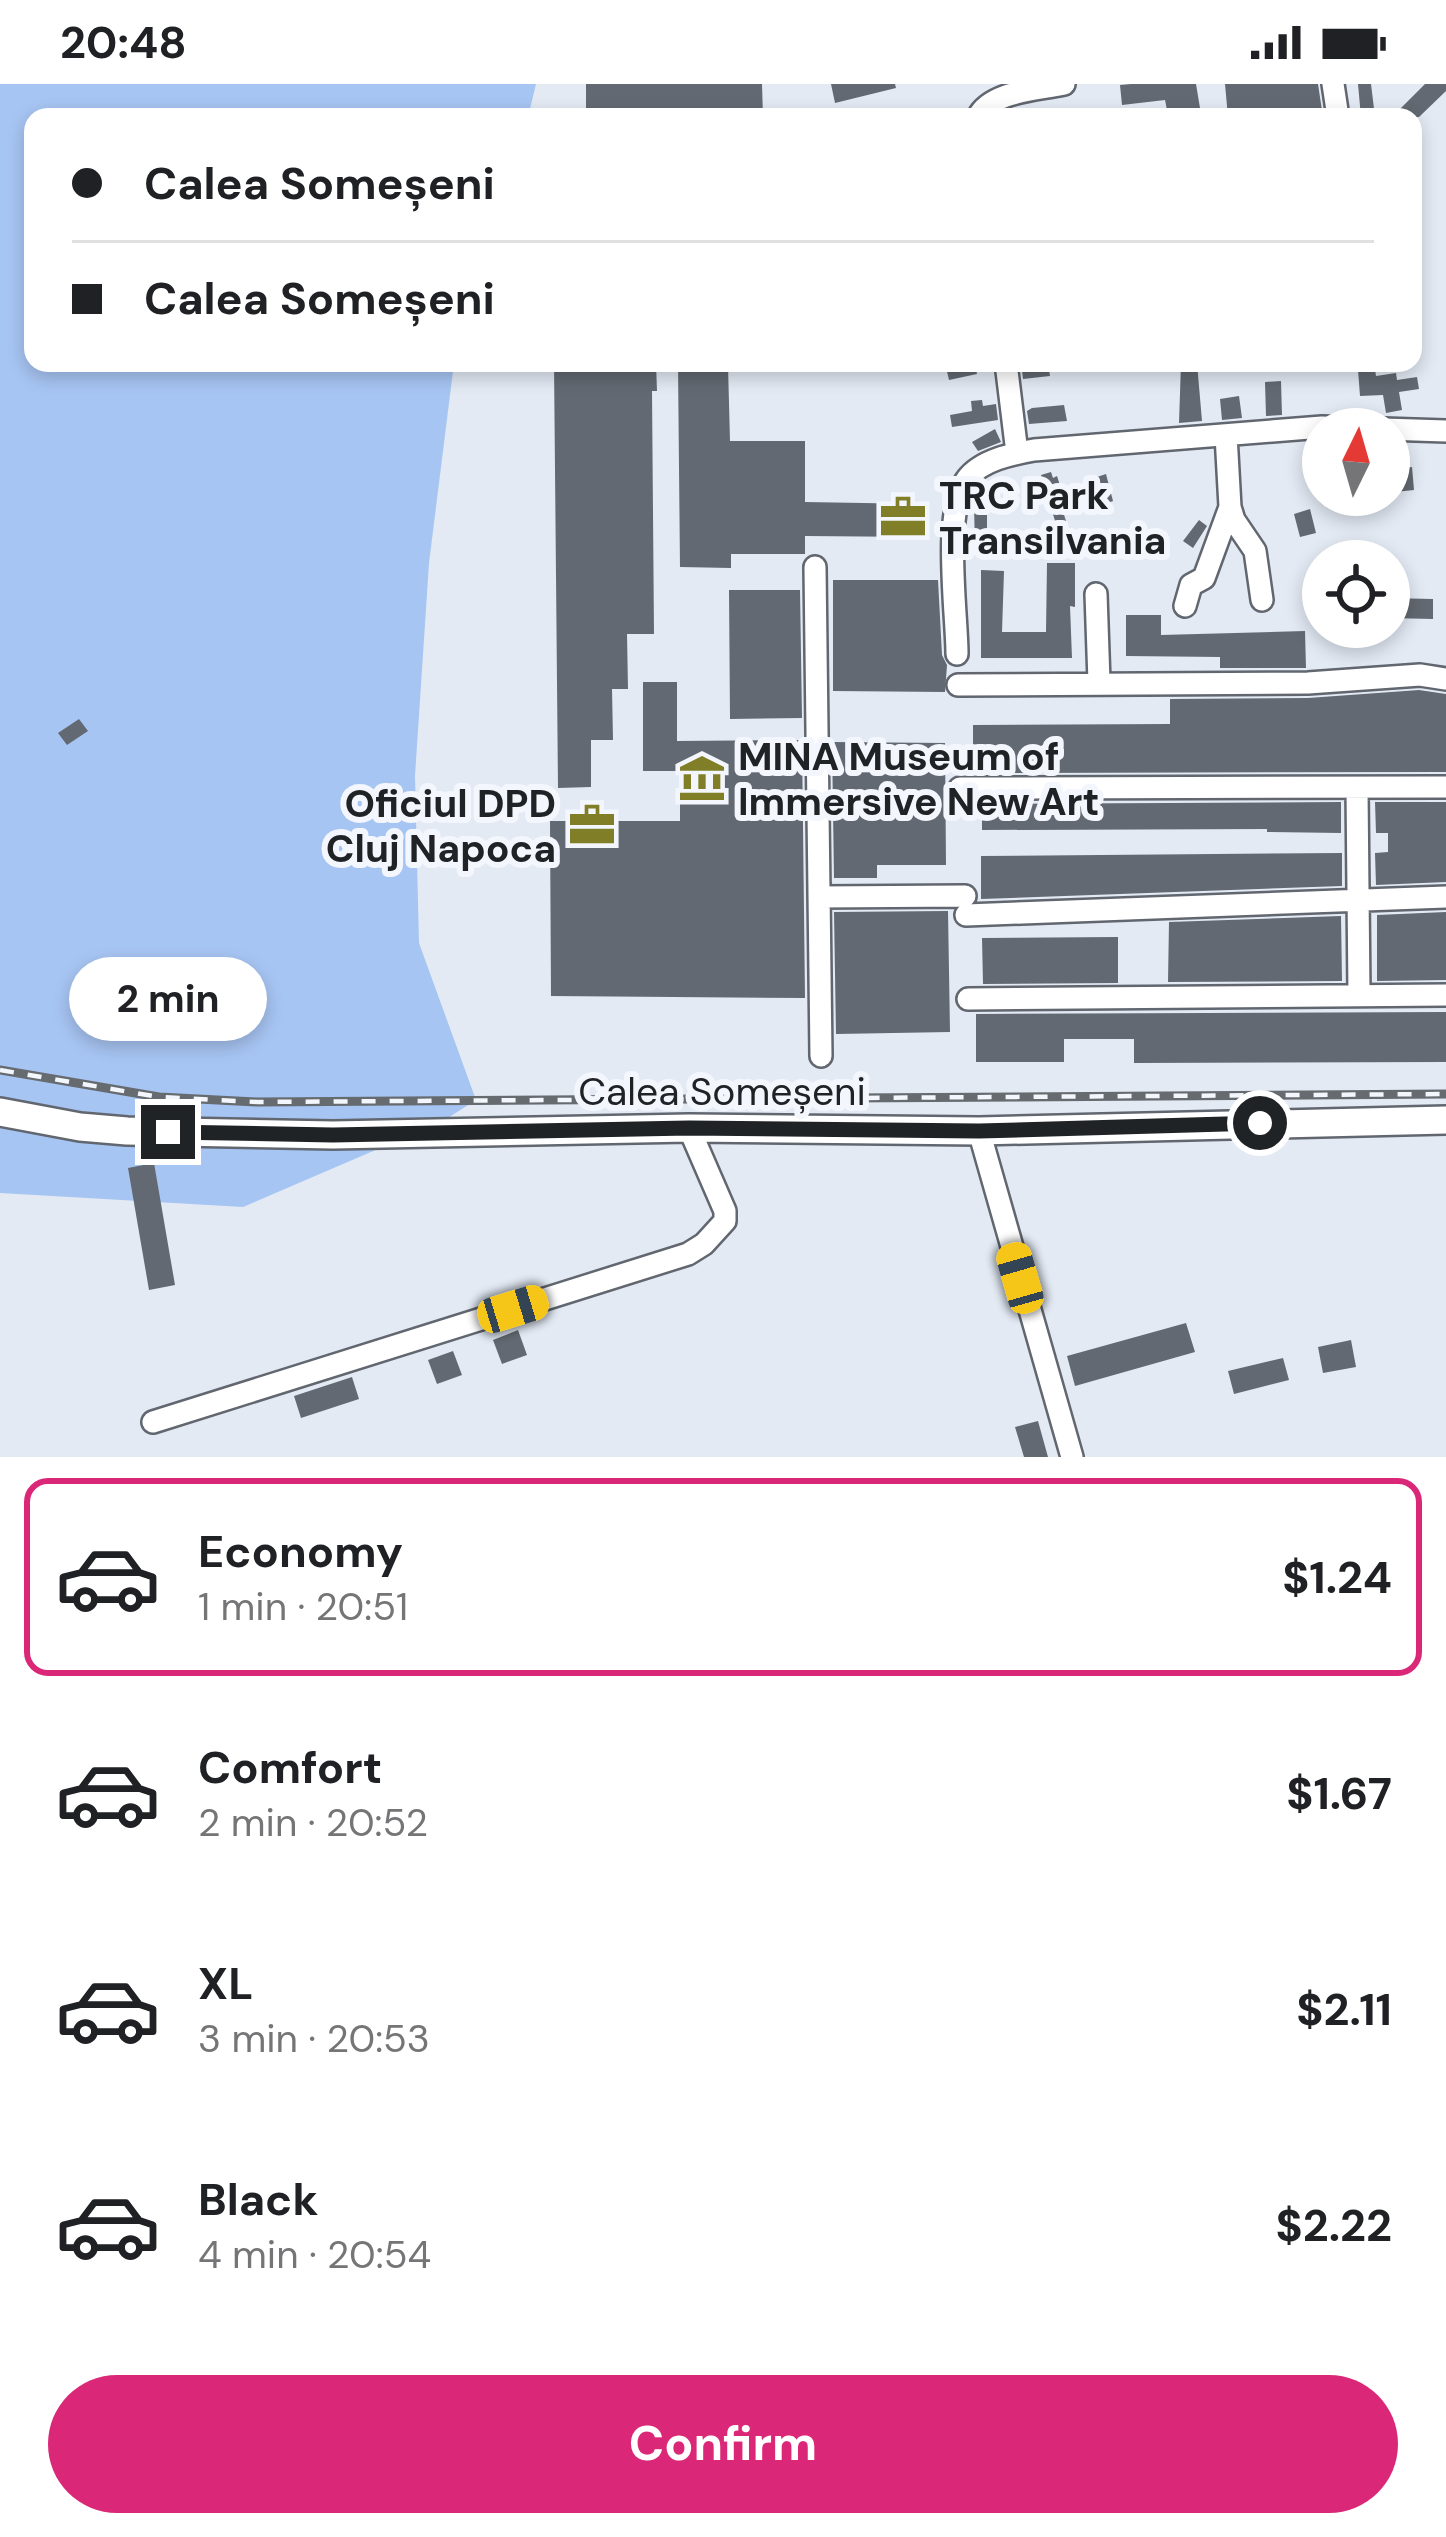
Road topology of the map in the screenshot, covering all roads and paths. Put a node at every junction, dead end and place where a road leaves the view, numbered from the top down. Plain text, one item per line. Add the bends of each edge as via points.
1 (1064, 84) edge
2 (984, 108) edge
3 (1007, 372) edge
4 (1446, 431) edge
5 (1226, 434) junction
6 (1017, 453) junction
7 (1230, 506) junction
8 (815, 567) dead end
9 (1096, 595) dead end
10 (1262, 600) dead end
11 (1184, 606) dead end
12 (957, 654) dead end
13 (1446, 680) edge
14 (1099, 682) junction
15 (958, 685) dead end
16 (1446, 787) edge
17 (960, 788) dead end
18 (1357, 789) junction
19 (819, 897) junction
20 (1446, 897) edge
21 (1361, 901) junction
22 (1359, 995) junction
23 (1446, 995) edge
24 (968, 999) dead end
25 (821, 1056) dead end
26 (0, 1112) edge
27 (1446, 1120) edge
28 (689, 1128) junction
29 (979, 1131) junction
30 (152, 1423) dead end
31 (1072, 1457) edge

1 - 2 street
3 - 6 street
4 - 5 street via 1352,426
5 - 6 street
5 - 7 street
6 - 12 street via 980,468 958,497
7 - 10 street via 1256,551
7 - 11 street via 1204,578 1191,585
8 - 19 street
9 - 14 street
13 - 14 street via 1420,674 1308,683
14 - 15 street
16 - 18 street
17 - 18 street
18 - 21 street
19 - 21 street via 966,905
19 - 25 street
20 - 21 street
21 - 22 street
22 - 23 street
22 - 24 street
26 - 28 main road, Calea Someșeni via 127,1131
27 - 29 main road, Calea Someșeni
28 - 29 main road, Calea Someșeni
28 - 30 street via 725,1221 688,1254
29 - 31 street

